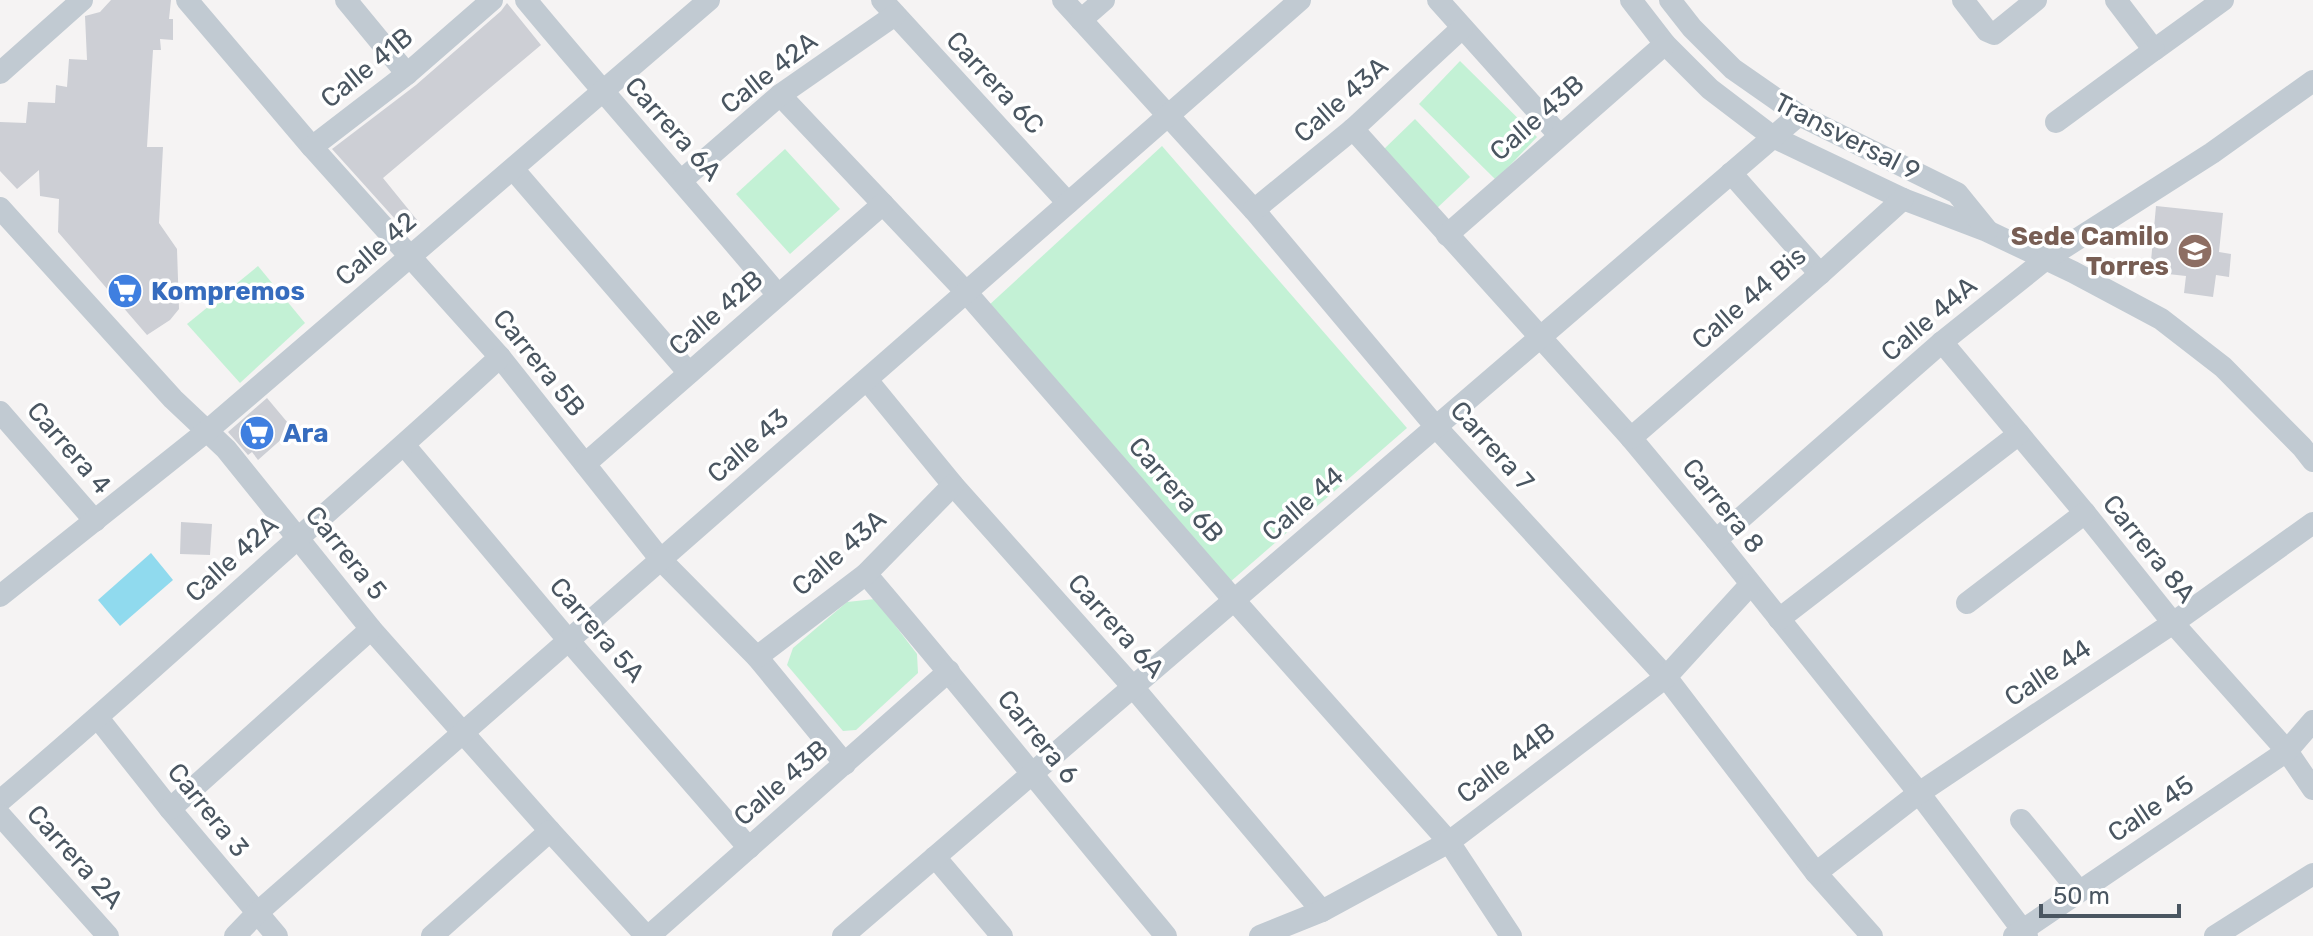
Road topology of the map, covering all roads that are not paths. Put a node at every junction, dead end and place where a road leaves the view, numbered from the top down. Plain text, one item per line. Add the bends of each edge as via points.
1 (82, 0) edge
2 (187, 0) edge
3 (346, 0) edge
4 (492, 0) edge
5 (526, 0) edge
6 (1063, 0) edge
7 (1104, 0) edge
8 (1300, 0) edge
9 (1438, 0) edge
10 (1631, 0) edge
11 (1670, 0) edge
12 (1963, 0) edge
13 (2036, 0) edge
14 (2116, 0) edge
15 (2223, 0) edge
16 (705, 1) edge
17 (889, 8) edge
18 (1081, 20) junction
19 (1462, 28) junction
20 (1665, 44) junction
21 (2154, 50) junction
22 (0, 73) edge
23 (407, 74) junction
24 (2313, 81) edge
25 (602, 92) junction
26 (780, 95) junction
27 (1799, 115) junction
28 (1167, 116) junction
29 (2056, 122) dead end
30 (1353, 129) junction
31 (1559, 135) junction
32 (1773, 137) junction
33 (312, 147) junction
34 (513, 169) junction
35 (1731, 173) junction
36 (682, 180) junction
37 (1903, 199) junction
38 (1068, 203) junction
39 (883, 204) junction
40 (0, 208) edge
41 (1254, 210) junction
42 (1987, 231) junction
43 (1447, 235) junction
44 (410, 256) junction
45 (2046, 259) junction
46 (1820, 274) junction
47 (966, 292) junction
48 (778, 295) junction
49 (1540, 337) junction
50 (1942, 342) junction
51 (500, 357) junction
52 (689, 373) junction
53 (867, 380) junction
54 (0, 412) edge
55 (1436, 427) junction
56 (207, 431) junction
57 (2019, 434) junction
58 (1631, 438) junction
59 (405, 446) junction
60 (2309, 451) edge
61 (585, 464) junction
62 (953, 485) junction
63 (2085, 513) junction
64 (95, 521) junction
65 (2313, 523) edge
66 (297, 539) junction
67 (1716, 540) junction
68 (661, 560) junction
69 (866, 574) junction
70 (1750, 585) junction
71 (0, 596) edge
72 (1234, 600) junction
73 (1967, 603) dead end
74 (1779, 619) junction
75 (2173, 623) junction
76 (371, 629) junction
77 (569, 641) junction
78 (757, 657) junction
79 (949, 671) junction
80 (1666, 677) junction
81 (1133, 687) junction
82 (98, 718) junction
83 (2313, 721) edge
84 (463, 733) junction
85 (2287, 751) junction
86 (845, 764) junction
87 (1031, 774) junction
88 (2313, 789) edge
89 (1919, 793) junction
90 (0, 801) edge
91 (170, 809) junction
92 (0, 815) edge
93 (2021, 820) dead end
94 (550, 831) junction
95 (1449, 842) junction
96 (749, 848) junction
97 (935, 857) junction
98 (1816, 873) junction
99 (2313, 874) edge
100 (2079, 891) junction
101 (1322, 911) junction
102 (257, 913) junction
103 (2022, 934) edge
104 (108, 936) edge
105 (235, 936) edge
106 (277, 936) edge
107 (432, 936) edge
108 (647, 936) edge
109 (843, 936) edge
110 (1002, 936) edge
111 (1166, 936) edge
112 (1260, 936) edge
113 (1511, 936) edge
114 (1872, 936) edge
115 (2215, 936) edge

1 - 22 street
2 - 33 street, Carrera 5B
3 - 23 street
4 - 23 street, Calle 41B
5 - 25 street, Carrera 6A
6 - 18 street, Carrera 7
7 - 18 street
8 - 28 street, Calle 43
9 - 19 street
10 - 20 street, Transversal 9
11 - 27 street, Transversal 9 via 1733,69
12 - 13 street via 1994,34
14 - 21 street
15 - 21 street
16 - 25 street, Calle 42
17 - 26 street, Calle 42A
17 - 38 street, Carrera 6C
18 - 28 street, Carrera 7
19 - 30 street, Calle 43A
19 - 31 street
20 - 31 street, Calle 43B
20 - 32 street, Transversal 9 via 1710,89
21 - 29 street
23 - 33 street, Calle 41B
24 - 45 street, Calle 44A
25 - 34 street, Calle 42
25 - 36 street, Carrera 6A
26 - 36 street, Calle 42A
26 - 39 street, Carrera 6B
27 - 32 street, Calle 44
27 - 42 street, Transversal 9 via 1957,193
28 - 38 street, Calle 43
28 - 41 street, Carrera 7
30 - 41 street, Calle 43A
30 - 43 street, Carrera 8
31 - 43 street, Calle 43B
32 - 35 street, Calle 44
32 - 37 street, Transversal 9
33 - 44 street, Carrera 5B
34 - 44 street, Calle 42
34 - 52 street
35 - 46 street
35 - 49 street, Calle 44
36 - 48 street, Carrera 6A
37 - 42 street, Transversal 9
37 - 46 street, Calle 44 Bis
38 - 47 street, Calle 43
39 - 47 street, Carrera 6B
39 - 48 street, Calle 42B
40 - 56 street, Carrera 5
41 - 55 street, Carrera 7
42 - 45 street, Transversal 9
43 - 49 street, Carrera 8
44 - 51 street, Carrera 5B
44 - 56 street, Calle 42
45 - 50 street, Calle 44A
45 - 60 street, Transversal 9 via 2161,319 2223,367
46 - 58 street, Calle 44 Bis
47 - 53 street, Calle 43
47 - 72 street, Carrera 6B
48 - 52 street, Calle 42B
49 - 55 street, Calle 44
49 - 58 street, Carrera 8
50 - 57 street, Carrera 8A
50 - 67 street, Calle 44A
51 - 59 street, Calle 42A
51 - 61 street, Carrera 5B
52 - 61 street, Calle 42B
53 - 62 street, Carrera 6A
53 - 68 street, Calle 43
54 - 64 street, Carrera 4
55 - 72 street, Calle 44
55 - 80 street, Carrera 7
56 - 64 street, Calle 42
56 - 66 street, Carrera 5
57 - 63 street, Carrera 8A
57 - 74 street
58 - 67 street, Carrera 8
59 - 66 street, Calle 42A
59 - 77 street, Carrera 5A
61 - 68 street, Carrera 5B
62 - 69 street, Calle 43A
62 - 81 street, Carrera 6A
63 - 73 street
63 - 75 street, Carrera 8A
64 - 71 street, Calle 42
65 - 75 street, Calle 44
66 - 76 street, Carrera 5
66 - 82 street, Calle 42A
67 - 70 street, Carrera 8
68 - 77 street, Calle 43
68 - 78 street, Carrera 5B
69 - 78 street, Calle 43A
69 - 79 street, Carrera 6
70 - 74 street, Carrera 8
70 - 80 street, Calle 44B
72 - 81 street, Calle 44
72 - 95 street, Carrera 6B
74 - 89 street, Carrera 8
75 - 85 street, Carrera 8A
75 - 89 street, Calle 44
76 - 84 street, Carrera 5
76 - 91 street
77 - 84 street, Calle 43
77 - 96 street, Carrera 5A
78 - 86 street, Carrera 5B
79 - 86 street, Calle 43B
79 - 87 street, Carrera 6
80 - 95 street, Calle 44B
80 - 98 street, Carrera 7
81 - 87 street, Calle 44
81 - 101 street, Carrera 6A
82 - 90 street, Calle 42A
82 - 91 street, Carrera 3
83 - 85 street, Calle 45
84 - 94 street, Carrera 5
84 - 102 street, Calle 43
85 - 88 street, Carrera 8A
85 - 100 street, Calle 45
86 - 96 street, Calle 43B
87 - 97 street, Calle 44
87 - 111 street, Carrera 6
89 - 98 street, Calle 44
89 - 103 street, Carrera 8
91 - 102 street, Carrera 3
92 - 104 street, Carrera 2A
93 - 100 street
94 - 107 street
94 - 108 street, Carrera 5
95 - 101 street, Calle 44B
95 - 113 street, Carrera 6B
96 - 108 street, Calle 43B
97 - 109 street, Calle 44
97 - 110 street
98 - 114 street, Carrera 7
99 - 115 street
100 - 103 street, Calle 45
101 - 112 street, Calle 44B
102 - 105 street, Calle 43
102 - 106 street, Carrera 3

